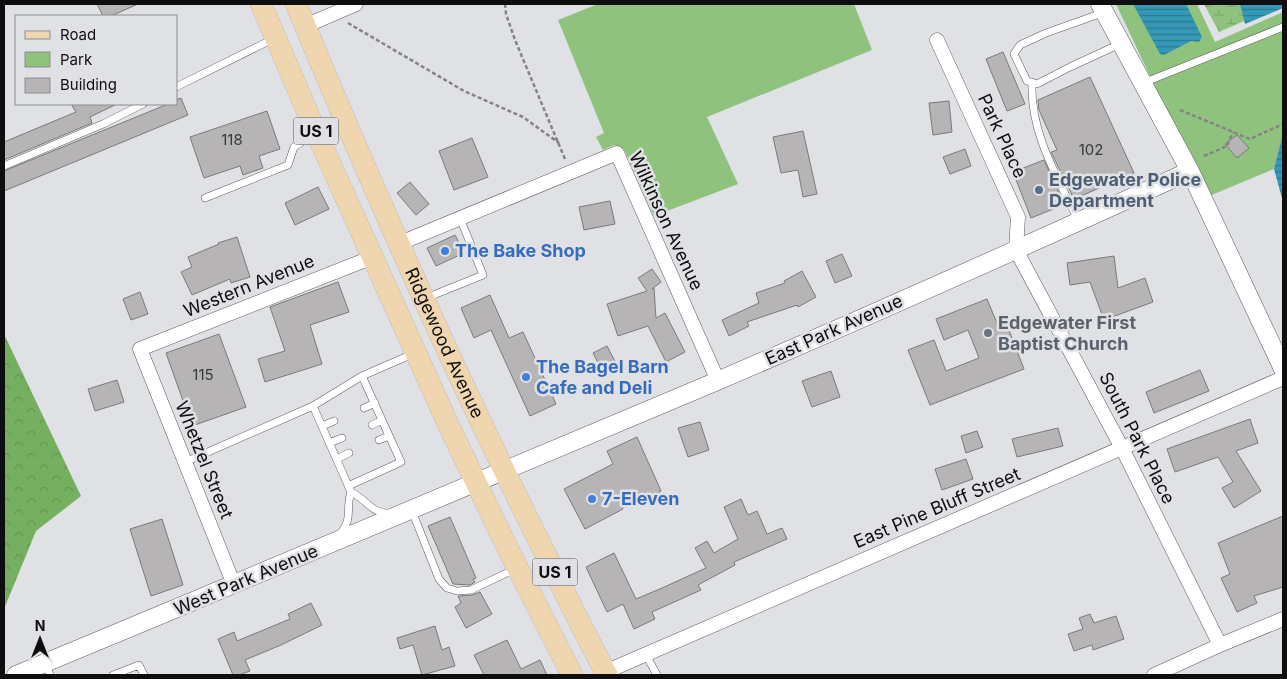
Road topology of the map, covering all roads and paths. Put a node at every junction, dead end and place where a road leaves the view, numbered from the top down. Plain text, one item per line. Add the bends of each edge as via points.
1 (261, 4) edge
2 (280, 4) edge
3 (296, 4) edge
4 (356, 4) edge
5 (505, 4) edge
6 (1103, 8) edge
7 (332, 14) junction
8 (305, 26) junction
9 (1283, 28) edge
10 (275, 38) junction
11 (937, 40) dead end
12 (1122, 43) junction
13 (1032, 82) junction
14 (1143, 83) junction
15 (178, 87) edge
16 (142, 105) edge
17 (1180, 110) dead end
18 (1283, 124) edge
19 (316, 132) junction
20 (1233, 132) junction
21 (559, 143) junction
22 (1204, 156) dead end
23 (4, 166) edge
24 (1190, 171) junction
25 (570, 172) junction
26 (205, 198) dead end
27 (460, 218) junction
28 (1079, 222) junction
29 (398, 244) junction
30 (1016, 250) junction
31 (373, 257) junction
32 (423, 299) junction
33 (140, 349) joint
34 (415, 352) junction
35 (1283, 369) edge
36 (362, 376) junction
37 (1283, 378) edge
38 (718, 381) junction
39 (375, 403) junction
40 (313, 406) junction
41 (364, 408) dead end
42 (382, 420) junction
43 (334, 421) dead end
44 (372, 425) dead end
45 (322, 426) junction
46 (389, 436) junction
47 (342, 438) dead end
48 (380, 440) dead end
49 (329, 443) junction
50 (1122, 448) junction
51 (349, 454) dead end
52 (336, 459) junction
53 (185, 462) junction
54 (504, 472) junction
55 (477, 484) junction
56 (350, 489) junction
57 (412, 511) junction
58 (331, 545) junction
59 (518, 568) junction
60 (234, 585) junction
61 (1283, 619) edge
62 (1220, 645) junction
63 (646, 655) junction
64 (48, 669) edge
65 (606, 674) edge
66 (1161, 674) edge
67 (16, 675) edge
68 (113, 675) edge
69 (144, 675) edge
70 (572, 675) edge
71 (657, 675) edge

1 - 10 main road, Ridgewood Avenue / US 1
2 - 8 main road
3 - 8 main road, Ridgewood Avenue / US 1
4 - 7 street
5 - 21 path via 515,40
6 - 12 street
6 - 13 lane via 1020,45 1014,54 1027,81
7 - 8 street
7 - 21 path via 464,92 523,117
8 - 29 main road, Ridgewood Avenue / US 1
9 - 14 lane
10 - 15 lane
10 - 19 main road, Ridgewood Avenue / US 1
11 - 30 street, Park Place via 1018,218
12 - 13 lane via 1037,84
12 - 14 street
13 - 28 lane via 1032,104 1041,142
14 - 24 street
16 - 23 lane
17 - 20 path
18 - 20 path via 1250,139
19 - 26 lane via 294,147 288,165
19 - 31 main road, Ridgewood Avenue / US 1
20 - 22 path via 1227,146
21 - 25 path
24 - 28 street, East Park Avenue
24 - 35 street
25 - 27 street, Wilkinson Avenue
25 - 38 street, Wilkinson Avenue via 617,153
27 - 29 street, Wilkinson Avenue
27 - 32 lane via 483,275
28 - 30 street, East Park Avenue
29 - 32 main road, Ridgewood Avenue / US 1
30 - 38 street, East Park Avenue
30 - 50 street, South Park Place
31 - 33 street, Western Avenue
31 - 34 main road, Ridgewood Avenue / US 1
32 - 54 main road, Ridgewood Avenue / US 1
33 - 53 street, Whetzel Street
34 - 36 lane
34 - 55 main road, Ridgewood Avenue / US 1
36 - 39 lane
36 - 40 lane
37 - 50 street, East Pine Bluff Street
38 - 54 street, East Park Avenue
39 - 41 lane
39 - 42 lane
40 - 45 lane
40 - 53 lane
42 - 44 lane
42 - 46 lane
43 - 45 lane
45 - 49 lane
46 - 48 lane
46 - 56 lane via 401,462
47 - 49 lane
49 - 52 lane
50 - 62 street, South Park Place
50 - 63 street, East Pine Bluff Street
51 - 52 lane
52 - 56 lane
53 - 60 street, Whetzel Street
54 - 55 street, East Park Avenue
54 - 65 main road, Ridgewood Avenue / US 1
55 - 57 street, West Park Avenue
55 - 59 main road, Ridgewood Avenue / US 1
56 - 57 lane via 376,511
56 - 58 lane via 347,526
57 - 58 street, West Park Avenue
57 - 59 lane via 438,579 447,588 457,592 471,590
58 - 60 street, West Park Avenue
59 - 70 main road, Ridgewood Avenue / US 1
60 - 64 street, West Park Avenue
61 - 62 street
62 - 66 street
63 - 65 street, East Pine Bluff Street
63 - 71 lane
64 - 67 street, West Park Avenue
68 - 69 lane via 139,665

